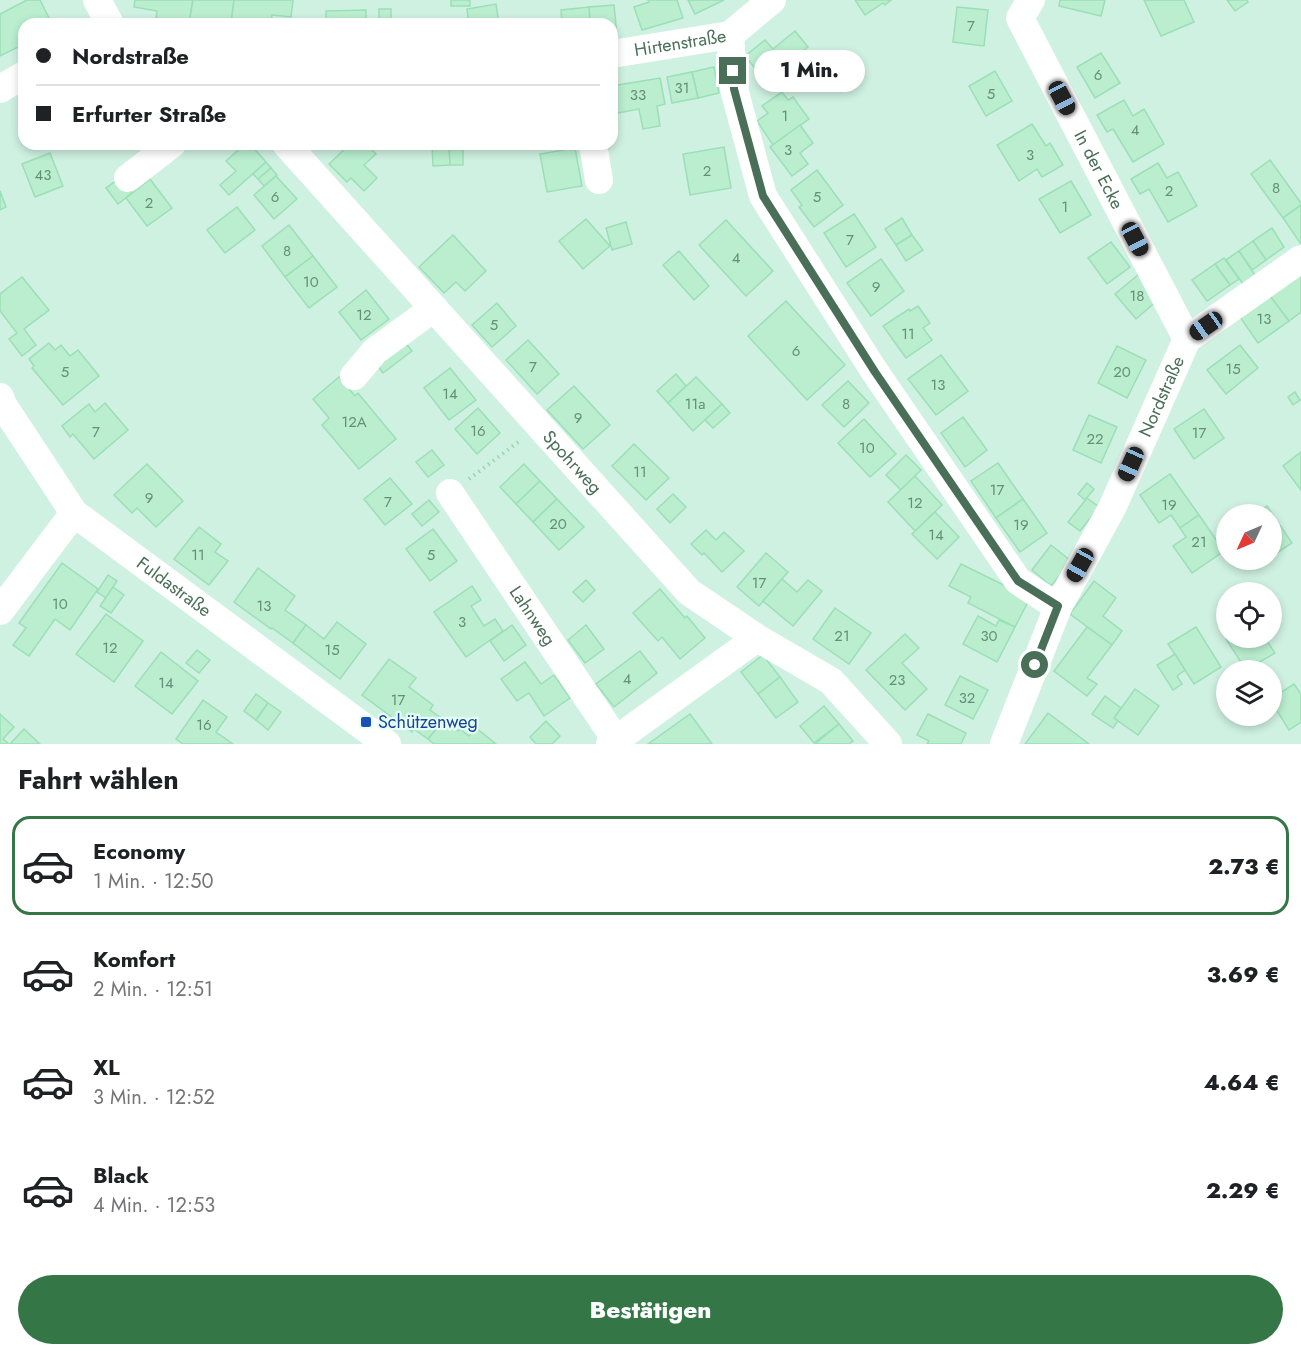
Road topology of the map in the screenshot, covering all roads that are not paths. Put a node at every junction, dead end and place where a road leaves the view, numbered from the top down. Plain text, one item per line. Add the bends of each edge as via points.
1 (97, 0) edge
2 (772, 0) edge
3 (1031, 0) edge
4 (107, 18) edge
5 (730, 35) junction
6 (618, 53) edge
7 (18, 78) edge
8 (0, 89) edge
9 (164, 150) edge
10 (291, 150) edge
11 (594, 150) edge
12 (128, 178) dead end
13 (599, 180) dead end
14 (1301, 259) edge
15 (434, 308) junction
16 (1187, 339) junction
17 (354, 376) dead end
18 (0, 397) edge
19 (450, 493) road end
20 (74, 513) junction
21 (1058, 606) junction
22 (0, 611) edge
23 (758, 638) junction
24 (613, 742) edge
25 (387, 744) edge
26 (888, 744) edge
27 (1004, 744) edge

1 - 4 street
2 - 5 street, Hirtenstraße
3 - 16 street, In der Ecke via 1020,18
5 - 6 street, Hirtenstraße
5 - 21 street via 734,89 763,196 875,372 1018,581
7 - 8 street
9 - 12 street
10 - 15 street, Spohrweg
11 - 13 street
14 - 16 street, Nordstraße
15 - 17 street via 375,351
15 - 23 street, Spohrweg via 689,592
16 - 21 street, Nordstraße via 1113,506
18 - 20 street, Fuldastraße
19 - 24 street, Lahnweg
20 - 22 street
20 - 25 street, Fuldastraße
21 - 27 street, Nordstraße
23 - 24 street
23 - 26 street, Spohrweg via 831,681

